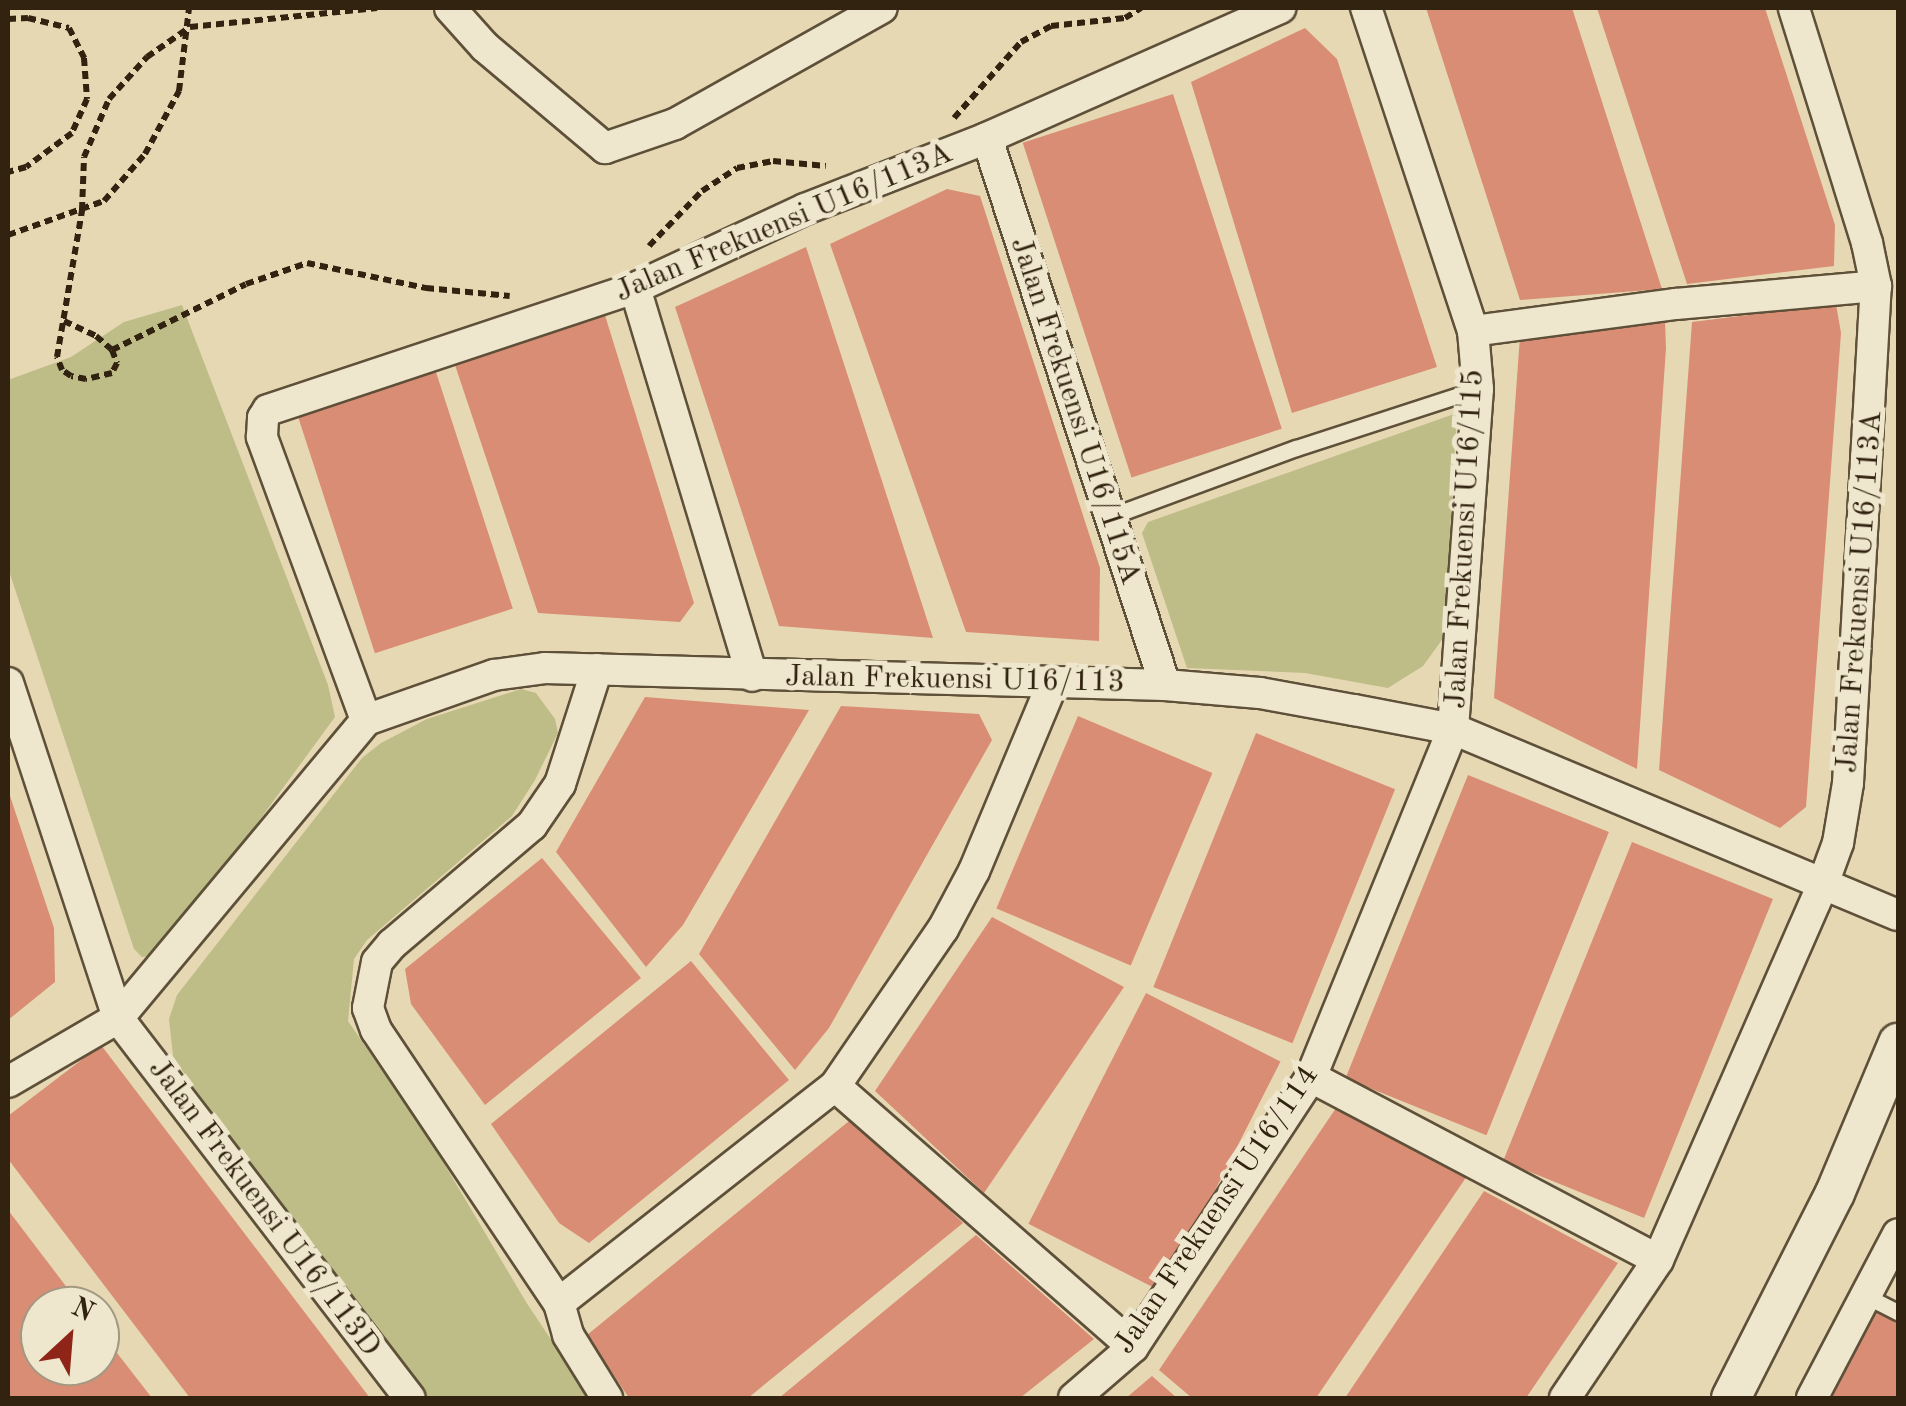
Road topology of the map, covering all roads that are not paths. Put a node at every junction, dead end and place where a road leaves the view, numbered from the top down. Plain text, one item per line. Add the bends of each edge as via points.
1 (450, 8) edge
2 (882, 8) edge
3 (1280, 8) edge
4 (1366, 8) edge
5 (1794, 8) edge
6 (987, 138) junction
7 (635, 274) junction
8 (1876, 286) junction
9 (1473, 332) junction
10 (1478, 388) junction
11 (1107, 518) junction
12 (597, 670) junction
13 (752, 676) junction
14 (8, 682) edge
15 (1053, 682) junction
16 (1165, 684) junction
17 (366, 720) junction
18 (1454, 728) junction
19 (1823, 884) junction
20 (1898, 915) edge
21 (118, 1018) junction
22 (1898, 1043) edge
23 (1311, 1076) junction
24 (8, 1082) edge
25 (835, 1086) junction
26 (1898, 1234) edge
27 (1658, 1260) junction
28 (1866, 1296) junction
29 (560, 1303) junction
30 (1898, 1312) edge
31 (1133, 1347) junction
32 (410, 1398) edge
33 (608, 1398) edge
34 (1074, 1398) edge
35 (1565, 1398) edge
36 (1731, 1398) edge
37 (1812, 1398) edge

1 - 2 street via 484,47 605,148 675,124
3 - 6 street, Jalan Frekuensi U16/113A
4 - 9 street, Jalan Frekuensi U16/115
5 - 8 street, Jalan Frekuensi U16/113A
6 - 7 street, Jalan Frekuensi U16/113A
6 - 11 street, Jalan Frekuensi U16/115A
7 - 13 street
7 - 17 street, Jalan Frekuensi U16/113A via 276,406 263,418 262,436
8 - 9 street
8 - 19 street, Jalan Frekuensi U16/113A via 1848,783
9 - 10 street, Jalan Frekuensi U16/115
10 - 11 lane
10 - 18 street, Jalan Frekuensi U16/115
11 - 16 street, Jalan Frekuensi U16/115A
12 - 13 street, Jalan Frekuensi U16/113
12 - 17 street, Jalan Frekuensi U16/113 via 494,675
12 - 29 street via 560,784 532,826 392,944 376,962 369,986 376,1030
13 - 15 street, Jalan Frekuensi U16/113
14 - 21 street
15 - 16 street, Jalan Frekuensi U16/113
15 - 25 street via 944,929
16 - 18 street, Jalan Frekuensi U16/113
17 - 21 street
18 - 19 street, Jalan Frekuensi U16/113
18 - 23 street, Jalan Frekuensi U16/114
19 - 20 street, Jalan Frekuensi U16/113
19 - 27 street
21 - 24 street
21 - 32 street, Jalan Frekuensi U16/113D
22 - 36 street via 1835,1193
23 - 27 street
23 - 31 street, Jalan Frekuensi U16/114
25 - 29 street
25 - 31 street
26 - 28 street
27 - 35 street
28 - 30 lane
28 - 37 street
29 - 33 street via 568,1335
31 - 34 street, Jalan Frekuensi U16/114

